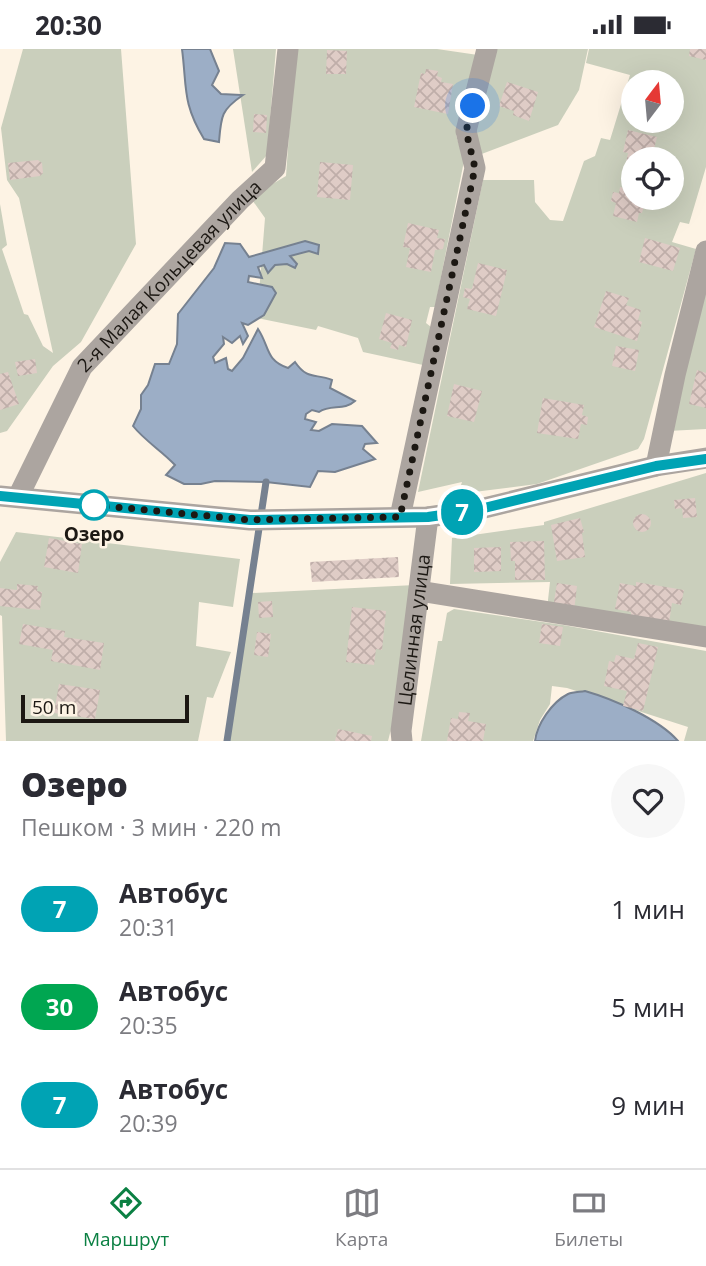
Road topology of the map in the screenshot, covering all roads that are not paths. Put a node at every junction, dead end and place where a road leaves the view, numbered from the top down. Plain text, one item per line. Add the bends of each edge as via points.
1 (288, 49) edge
2 (487, 49) edge
3 (706, 251) edge
4 (706, 459) edge
5 (656, 466) junction
6 (9, 497) edge
7 (400, 517) junction
8 (428, 517) junction
9 (419, 591) junction
10 (706, 637) edge
11 (402, 741) edge

1 - 6 street, 2-я Малая Кольцевая улица via 275,168 82,367
2 - 7 street via 466,131 475,168
3 - 5 street
4 - 5 street
5 - 8 street via 476,510
6 - 7 street via 250,520
7 - 8 street
8 - 9 street, Целинная улица
9 - 10 street
9 - 11 street, Целинная улица

